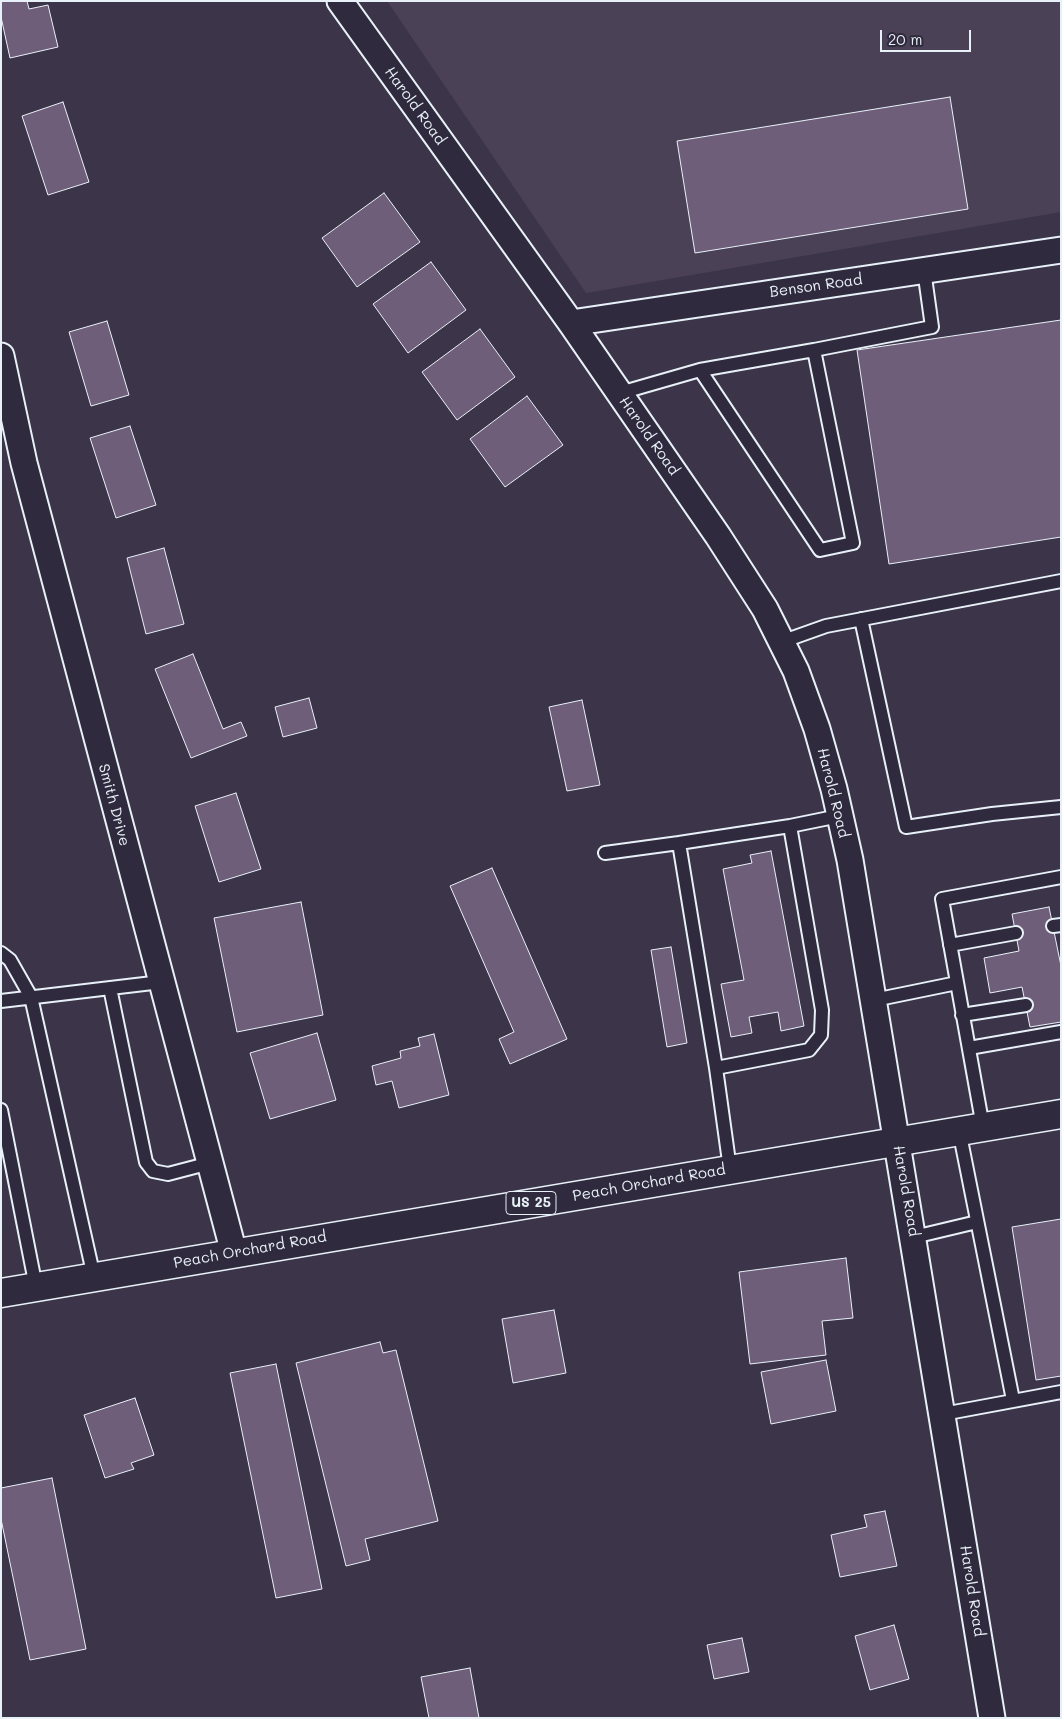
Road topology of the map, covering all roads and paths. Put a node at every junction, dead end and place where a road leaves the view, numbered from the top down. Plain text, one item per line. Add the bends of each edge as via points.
1 (340, 1) edge
2 (1061, 250) edge
3 (924, 270) junction
4 (571, 323) junction
5 (814, 350) junction
6 (1, 356) edge
7 (700, 370) junction
8 (620, 393) junction
9 (1061, 581) edge
10 (861, 619) junction
11 (781, 642) junction
12 (1061, 806) edge
13 (839, 816) junction
14 (790, 826) junction
15 (679, 843) junction
16 (605, 854) dead end
17 (1061, 877) edge
18 (1016, 933) dead end
19 (950, 945) junction
20 (1, 953) edge
21 (161, 982) junction
22 (957, 983) junction
23 (110, 988) junction
24 (31, 997) junction
25 (874, 1000) junction
26 (1, 1001) edge
27 (1026, 1005) dead end
28 (962, 1015) junction
29 (1061, 1032) edge
30 (969, 1048) junction
31 (716, 1068) junction
32 (1, 1110) edge
33 (1061, 1114) edge
34 (971, 1129) junction
35 (897, 1141) junction
36 (210, 1163) junction
37 (730, 1169) junction
38 (977, 1222) junction
39 (914, 1238) junction
40 (234, 1253) junction
41 (94, 1277) junction
42 (36, 1287) junction
43 (1, 1293) edge
44 (1061, 1392) edge
45 (1013, 1400) junction
46 (943, 1414) junction
47 (992, 1718) edge

1 - 4 street, Harold Road
2 - 3 street, Benson Road
3 - 4 street, Benson Road
3 - 5 lane via 932,327
4 - 8 street, Harold Road
5 - 7 lane
5 - 7 lane via 853,542 820,550
6 - 21 street, Smith Drive via 24,463
7 - 8 lane
8 - 11 street, Harold Road via 755,592
9 - 10 lane
10 - 11 lane via 826,626
10 - 12 lane via 906,827
11 - 13 street, Harold Road via 796,671 817,729
13 - 14 lane
13 - 25 street, Harold Road via 850,860
14 - 15 lane
14 - 31 lane via 822,1010 821,1035 808,1050
15 - 16 lane
15 - 31 lane
17 - 19 lane via 942,899
18 - 19 lane
19 - 22 lane
20 - 24 lane via 10,960
21 - 23 lane
21 - 36 street, Smith Drive
22 - 25 lane
22 - 28 lane
23 - 24 lane
23 - 36 lane via 146,1162 153,1171 168,1174
24 - 26 lane
24 - 41 lane
25 - 35 street, Harold Road
27 - 28 lane
28 - 30 lane
29 - 30 lane
30 - 34 lane
31 - 37 lane
32 - 42 lane
33 - 34 main road, Peach Orchard Road / US 25
34 - 35 main road, Peach Orchard Road / US 25
34 - 38 lane
35 - 37 main road, Peach Orchard Road / US 25
35 - 39 street, Harold Road
36 - 40 street, Smith Drive
37 - 40 main road, Peach Orchard Road / US 25
38 - 39 lane
38 - 45 lane
39 - 46 street, Harold Road
40 - 41 main road, Peach Orchard Road / US 25
41 - 42 main road, Peach Orchard Road / US 25
42 - 43 main road, Peach Orchard Road / US 25
44 - 45 lane
45 - 46 lane
46 - 47 street, Harold Road

